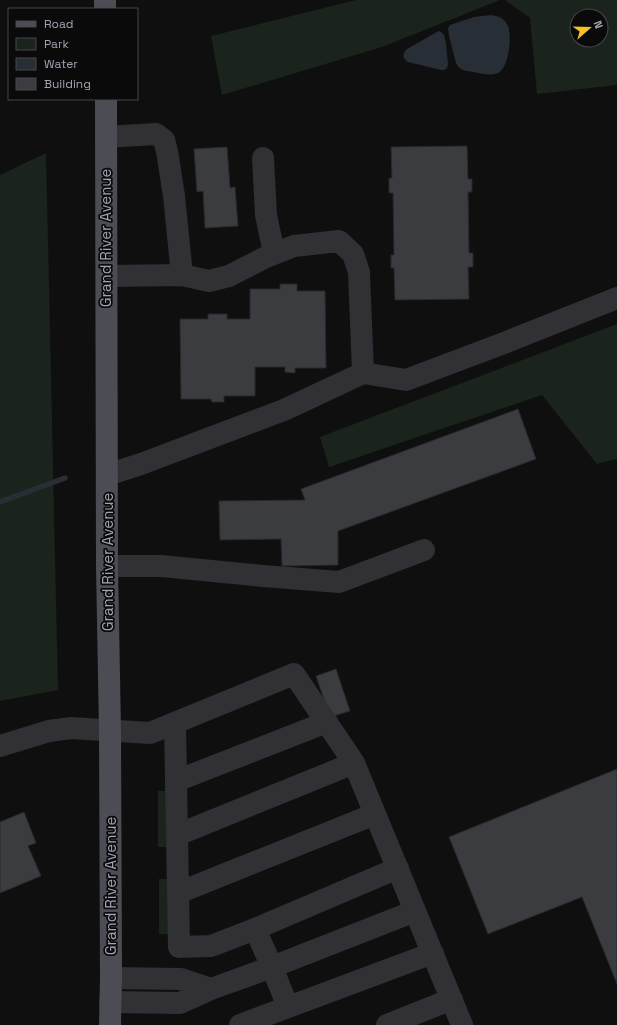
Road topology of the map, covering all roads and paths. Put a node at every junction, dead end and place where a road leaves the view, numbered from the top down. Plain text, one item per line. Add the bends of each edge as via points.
1 (106, 100) edge
2 (106, 138) junction
3 (263, 158) dead end
4 (274, 253) junction
5 (182, 275) junction
6 (107, 276) junction
7 (617, 298) edge
8 (363, 373) junction
9 (108, 475) junction
10 (424, 550) dead end
11 (107, 566) junction
12 (327, 722) junction
13 (175, 723) junction
14 (110, 731) junction
15 (0, 746) edge
16 (354, 763) junction
17 (176, 781) junction
18 (375, 814) junction
19 (177, 835) junction
20 (398, 868) junction
21 (178, 893) junction
22 (415, 911) junction
23 (255, 929) junction
24 (433, 954) junction
25 (272, 967) junction
26 (111, 978) junction
27 (211, 988) junction
28 (452, 1000) junction
29 (110, 1002) junction
30 (288, 1007) junction
31 (110, 1025) edge
32 (240, 1025) edge
33 (387, 1025) edge
34 (462, 1025) edge

1 - 2 main road, Grand River Avenue
2 - 5 lane via 156,134 164,140 174,196
2 - 6 main road, Grand River Avenue
3 - 4 lane via 266,215
4 - 5 lane via 229,276 209,281
4 - 8 lane via 294,246 338,241 353,254 359,272
5 - 6 lane
6 - 9 main road, Grand River Avenue
7 - 8 lane via 406,380
8 - 9 lane via 284,410
9 - 11 main road, Grand River Avenue
10 - 11 lane via 339,582 161,566
11 - 14 main road, Grand River Avenue
12 - 13 lane via 294,674
12 - 16 lane
12 - 17 lane
13 - 14 lane via 150,733
13 - 17 lane
14 - 15 lane via 71,728 49,731
14 - 26 main road, Grand River Avenue
16 - 18 lane
16 - 19 lane
17 - 19 lane
18 - 20 lane
18 - 21 lane
19 - 21 lane
20 - 22 lane
20 - 23 lane
21 - 23 lane via 179,948 212,946
22 - 24 lane
22 - 25 lane
23 - 25 lane
24 - 28 lane
24 - 30 lane
25 - 27 lane
25 - 30 lane
26 - 27 lane via 181,979
26 - 29 main road, Grand River Avenue
27 - 29 lane via 180,1003
28 - 33 lane
28 - 34 lane
29 - 31 main road, Grand River Avenue
30 - 32 lane

